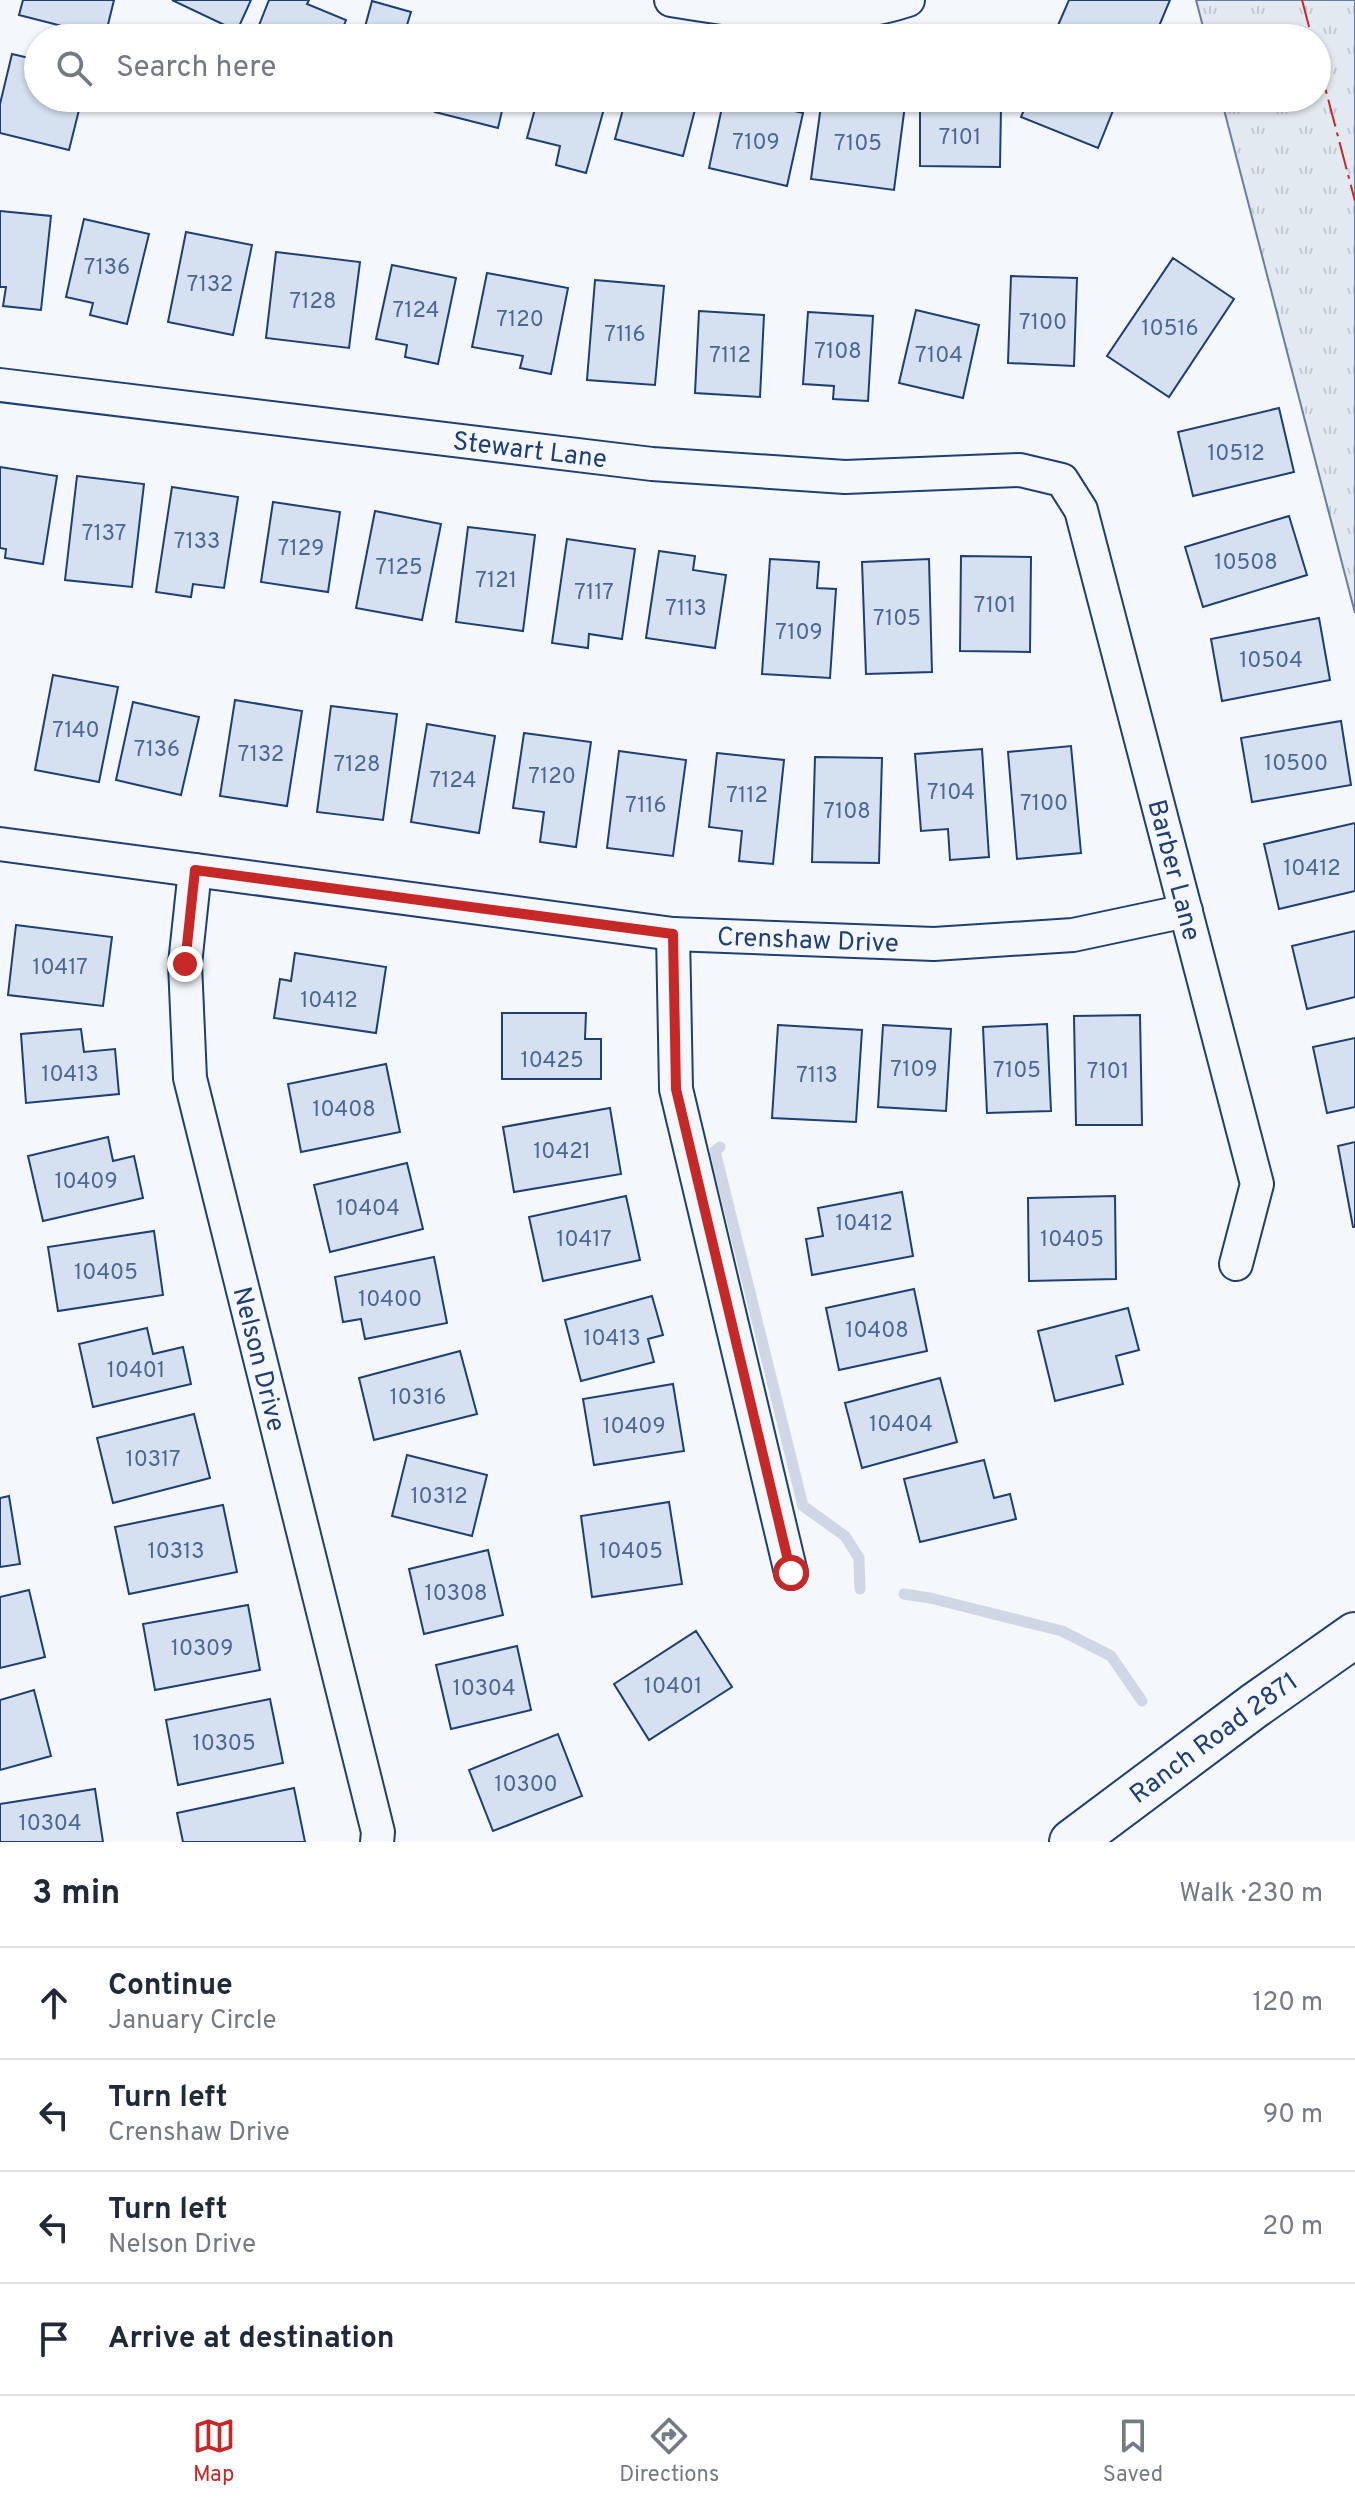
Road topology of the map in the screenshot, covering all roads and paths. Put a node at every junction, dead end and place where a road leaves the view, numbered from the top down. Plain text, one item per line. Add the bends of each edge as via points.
1 (671, 0) edge
2 (908, 0) edge
3 (0, 385) edge
4 (1062, 480) joint
5 (0, 844) edge
6 (195, 870) junction
7 (1186, 911) junction
8 (673, 934) junction
9 (1236, 1264) dead end
10 (791, 1573) dead end
11 (1355, 1635) edge
12 (377, 1842) edge
13 (1072, 1842) edge

1 - 2 street via 804,16 883,8
3 - 4 street, Stewart Lane via 652,464 845,477 1020,470
4 - 7 street, Barber Lane via 1081,510
5 - 6 street, Crenshaw Drive
6 - 8 street, Crenshaw Drive
6 - 12 street, Nelson Drive via 185,964 190,1078
7 - 8 street, Crenshaw Drive via 1073,935 934,944
7 - 9 street, Barber Lane via 1257,1184
8 - 10 street via 676,1089
11 - 13 main road, Ranch Road 2871

